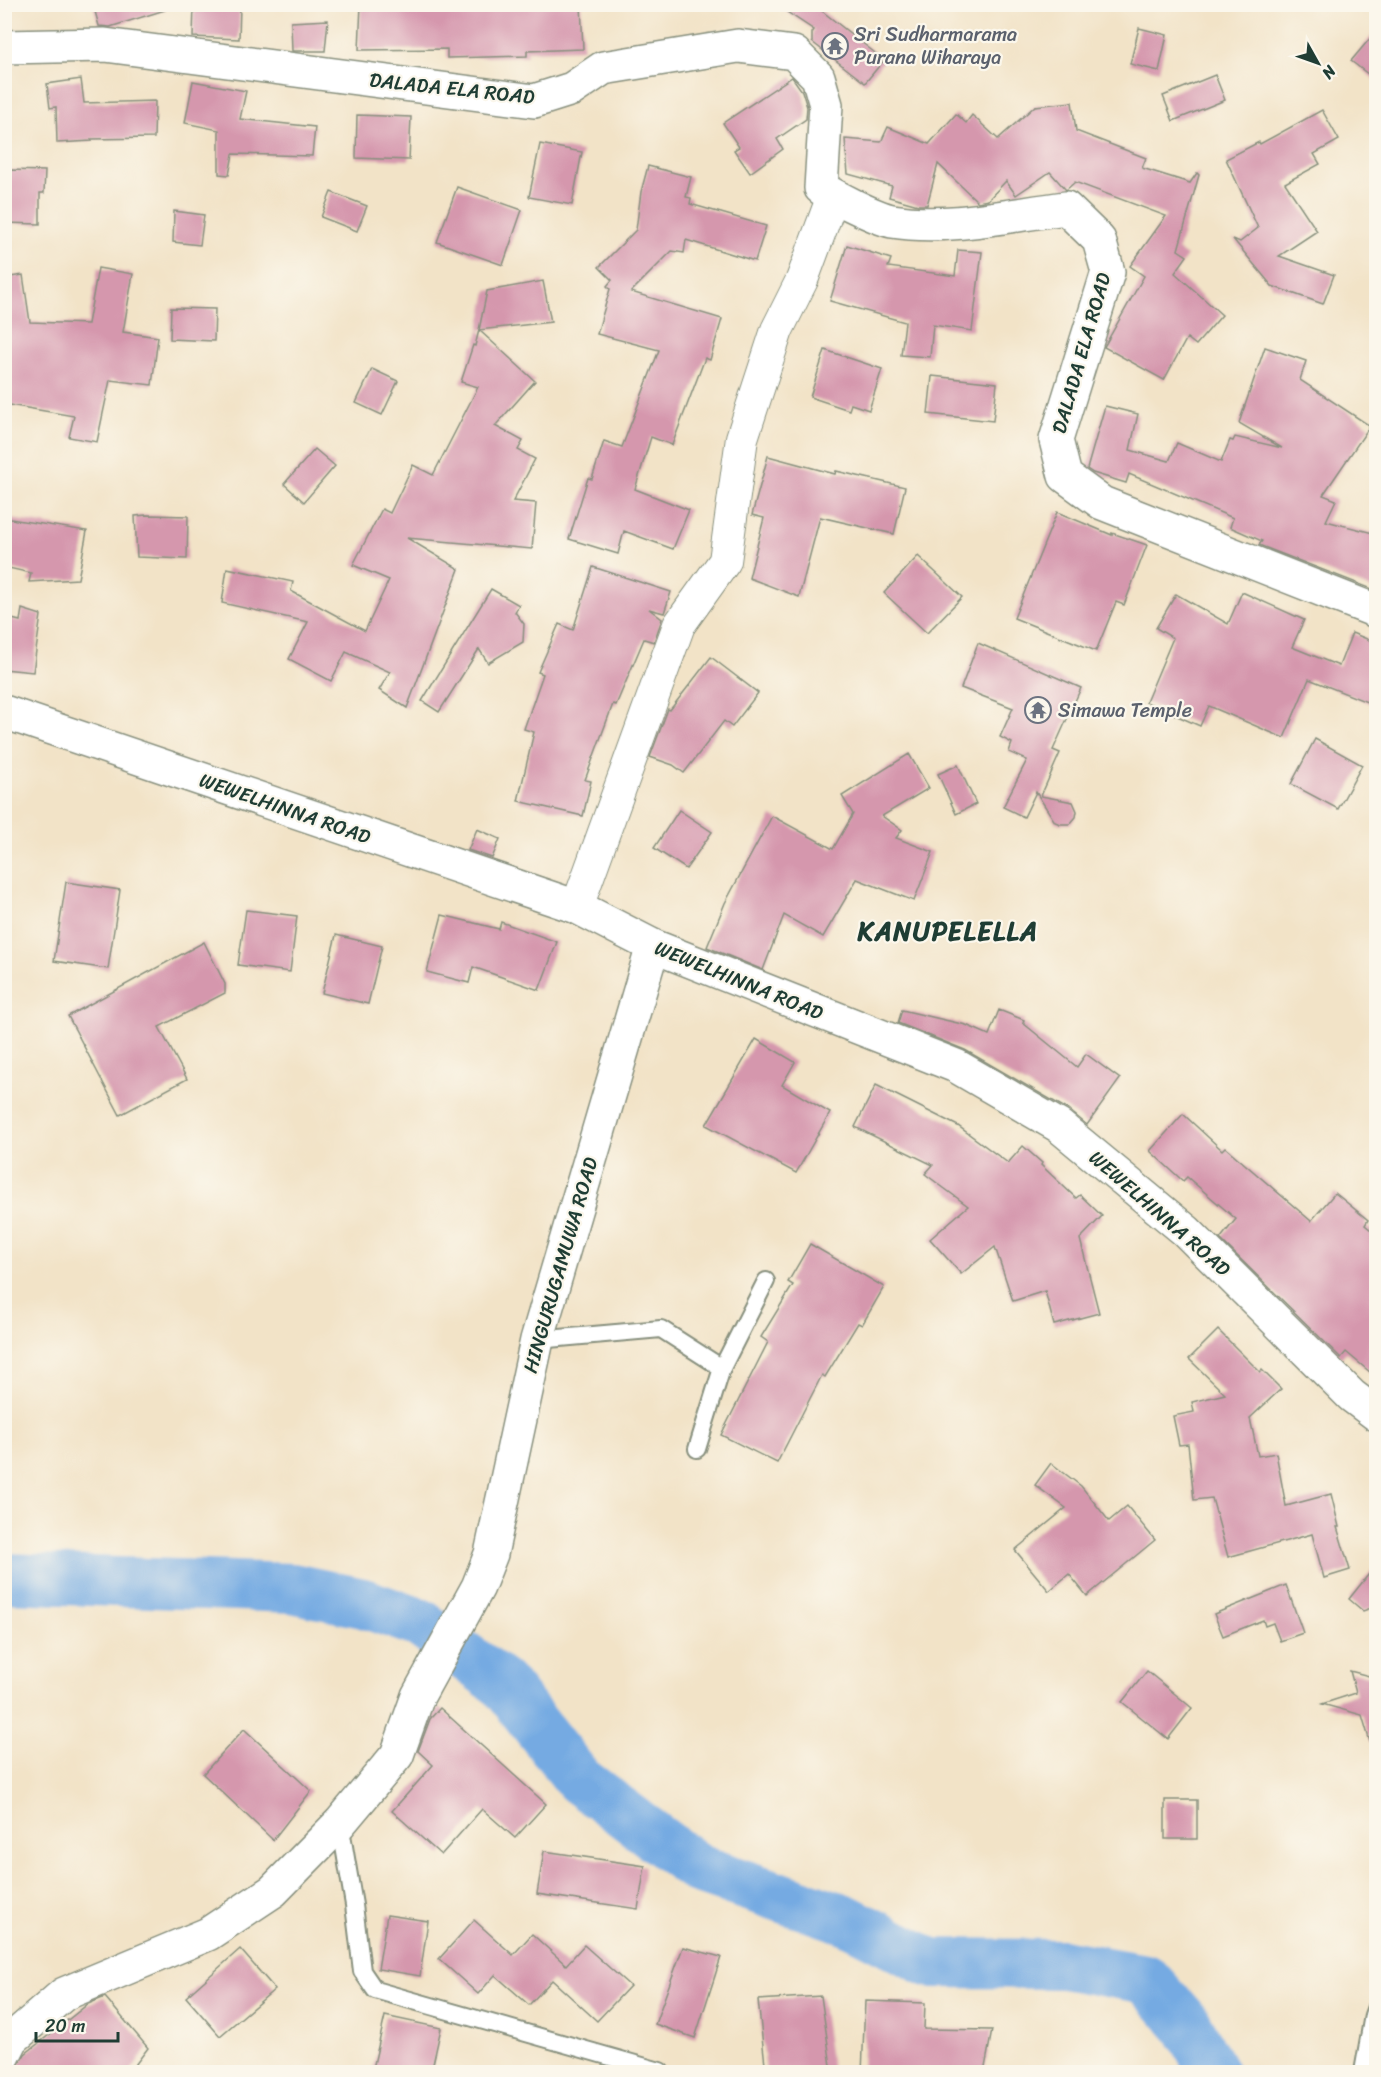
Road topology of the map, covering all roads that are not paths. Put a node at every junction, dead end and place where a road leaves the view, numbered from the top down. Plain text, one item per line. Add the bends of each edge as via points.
1 (4, 47) edge
2 (833, 196) junction
3 (1377, 610) edge
4 (4, 712) edge
5 (577, 907) junction
6 (653, 946) junction
7 (766, 1281) dead end
8 (537, 1340) junction
9 (722, 1368) junction
10 (1377, 1414) edge
11 (697, 1449) dead end
12 (340, 1823) junction
13 (1377, 2007) edge
14 (4, 2055) edge
15 (661, 2073) edge
16 (1363, 2073) edge

1 - 2 street, DALADA ELA ROAD via 105,45 534,101 572,89 603,68 738,46 794,53 818,77 826,105 821,188
2 - 3 street, DALADA ELA ROAD via 889,221 936,225 1066,208 1099,240 1108,272 1056,440 1065,476 1102,503
2 - 5 street via 802,280 777,330 742,438 725,561 679,625
4 - 5 street, WEWELHINNA ROAD
5 - 6 street, WEWELHINNA ROAD
6 - 8 street, HINGURUGAMUWA ROAD
6 - 10 street, WEWELHINNA ROAD via 956,1066 1059,1126 1186,1230 1352,1396
7 - 9 lane
8 - 9 lane via 661,1329
8 - 12 street, HINGURUGAMUWA ROAD via 491,1554 478,1587 418,1696 398,1755
9 - 11 lane
12 - 14 street via 273,1891 208,1934 64,1994 12,2039
12 - 15 lane via 362,1971 375,1990
13 - 16 lane

